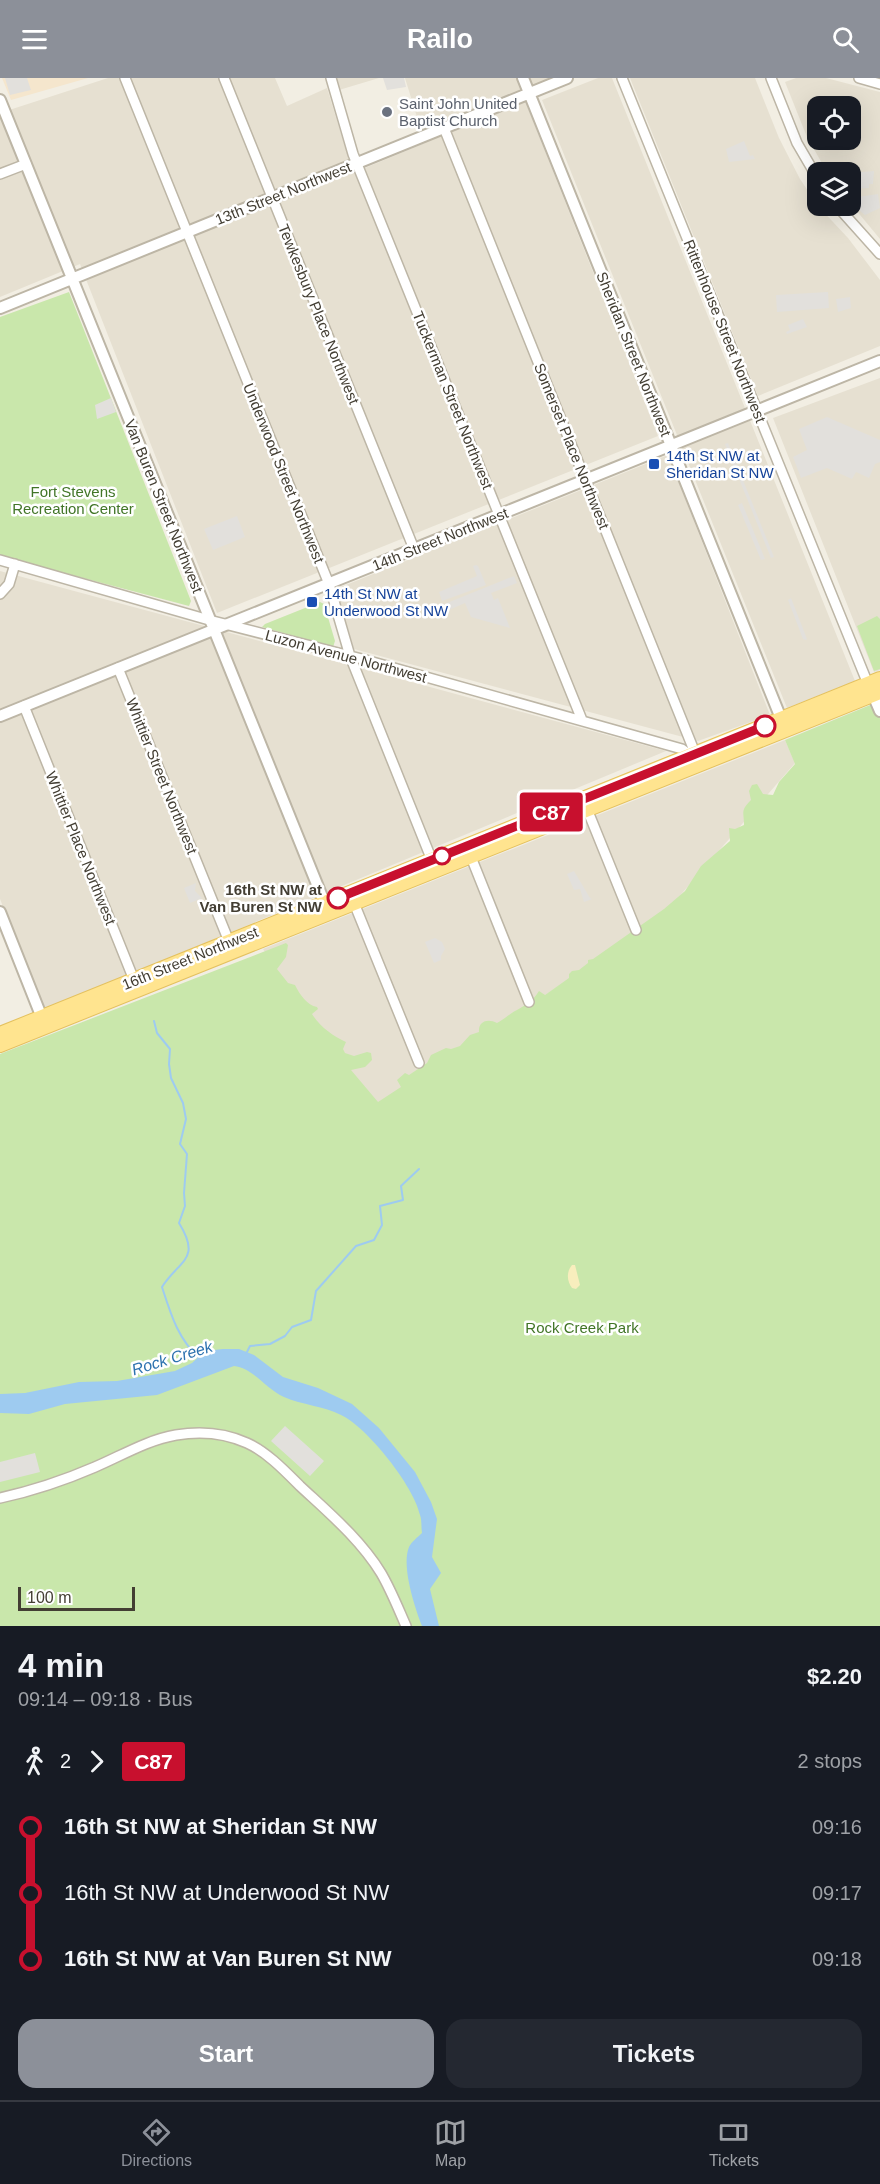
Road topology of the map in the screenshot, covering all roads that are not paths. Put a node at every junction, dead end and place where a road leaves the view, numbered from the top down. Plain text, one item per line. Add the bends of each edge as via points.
1 (125, 78) edge
2 (224, 78) edge
3 (331, 78) edge
4 (523, 78) edge
5 (567, 78) edge
6 (622, 78) edge
7 (772, 78) edge
8 (859, 78) edge
9 (880, 84) edge
10 (529, 93) junction
11 (0, 100) edge
12 (444, 128) junction
13 (808, 162) edge
14 (357, 163) junction
15 (26, 164) junction
16 (0, 174) edge
17 (272, 197) junction
18 (846, 216) edge
19 (187, 232) junction
20 (880, 254) edge
21 (72, 278) junction
22 (0, 308) edge
23 (880, 361) edge
24 (757, 411) junction
25 (672, 445) junction
26 (586, 480) junction
27 (500, 514) junction
28 (414, 549) junction
29 (0, 560) edge
30 (15, 564) junction
31 (328, 584) junction
32 (0, 594) edge
33 (227, 624) junction
34 (213, 625) junction
35 (350, 656) junction
36 (118, 668) junction
37 (875, 687) edge
38 (24, 706) junction
39 (880, 711) edge
40 (0, 716) edge
41 (582, 720) junction
42 (784, 724) junction
43 (693, 761) junction
44 (585, 804) junction
45 (469, 851) junction
46 (434, 865) junction
47 (352, 898) junction
48 (327, 908) junction
49 (0, 912) edge
50 (636, 930) dead end
51 (231, 946) junction
52 (136, 984) junction
53 (530, 1002) dead end
54 (44, 1021) junction
55 (0, 1034) edge
56 (0, 1044) edge
57 (419, 1063) dead end
58 (0, 1498) edge
59 (406, 1626) edge

1 - 19 street, Underwood Street Northwest
2 - 17 street, Tewkesbury Place Northwest
3 - 14 street, Tuckerman Street Northwest
4 - 10 street, Sheridan Street Northwest
5 - 10 street, 13th Street Northwest
6 - 24 street, Rittenhouse Street Northwest
7 - 13 street
8 - 9 street
10 - 12 street, 13th Street Northwest
10 - 25 street, Sheridan Street Northwest
11 - 15 street, Van Buren Street Northwest
12 - 14 street, 13th Street Northwest
12 - 26 street, Somerset Place Northwest
14 - 17 street, 13th Street Northwest
14 - 27 street, Tuckerman Street Northwest
15 - 16 street
15 - 21 street, Van Buren Street Northwest
17 - 19 street, 13th Street Northwest
17 - 28 street, Tewkesbury Place Northwest
18 - 20 street
19 - 21 street, 13th Street Northwest
19 - 31 street, Underwood Street Northwest
21 - 22 street, 13th Street Northwest
21 - 34 street, Van Buren Street Northwest
23 - 24 street, 14th Street Northwest
24 - 25 street, 14th Street Northwest
24 - 37 street, Rittenhouse Street Northwest
25 - 26 street, 14th Street Northwest
25 - 42 street, Sheridan Street Northwest
26 - 27 street, 14th Street Northwest
26 - 43 street, Somerset Place Northwest via 693,748
27 - 28 street, 14th Street Northwest
27 - 41 street, Tuckerman Street Northwest
28 - 31 street, 14th Street Northwest
29 - 30 street
30 - 32 street via 9,584
30 - 34 street
31 - 33 street, 14th Street Northwest
31 - 35 street, Underwood Street Northwest
33 - 34 street, 14th Street Northwest
33 - 35 street, Luzon Avenue Northwest
34 - 36 street, 14th Street Northwest
34 - 48 street, Van Buren Street Northwest
35 - 41 street, Luzon Avenue Northwest
35 - 46 street, Underwood Street Northwest
36 - 38 street, 14th Street Northwest
36 - 51 street, Whittier Street Northwest
37 - 39 street
37 - 42 main road, 16th Street Northwest
38 - 40 street, 14th Street Northwest
38 - 52 street, Whittier Place Northwest
41 - 43 street, Luzon Avenue Northwest via 682,749
42 - 43 main road, 16th Street Northwest
43 - 44 main road, 16th Street Northwest
44 - 45 main road, 16th Street Northwest
44 - 50 street
45 - 46 main road, 16th Street Northwest
45 - 53 street
46 - 47 main road, 16th Street Northwest
47 - 48 main road, 16th Street Northwest
47 - 57 street
48 - 51 main road, 16th Street Northwest
49 - 54 street
51 - 52 main road, 16th Street Northwest
52 - 54 main road, 16th Street Northwest
54 - 55 main road, 16th Street Northwest
54 - 56 main road, 16th Street Northwest
58 - 59 street via 92,1469 148,1443 174,1436 203,1433 247,1443 268,1456 357,1541 380,1571

